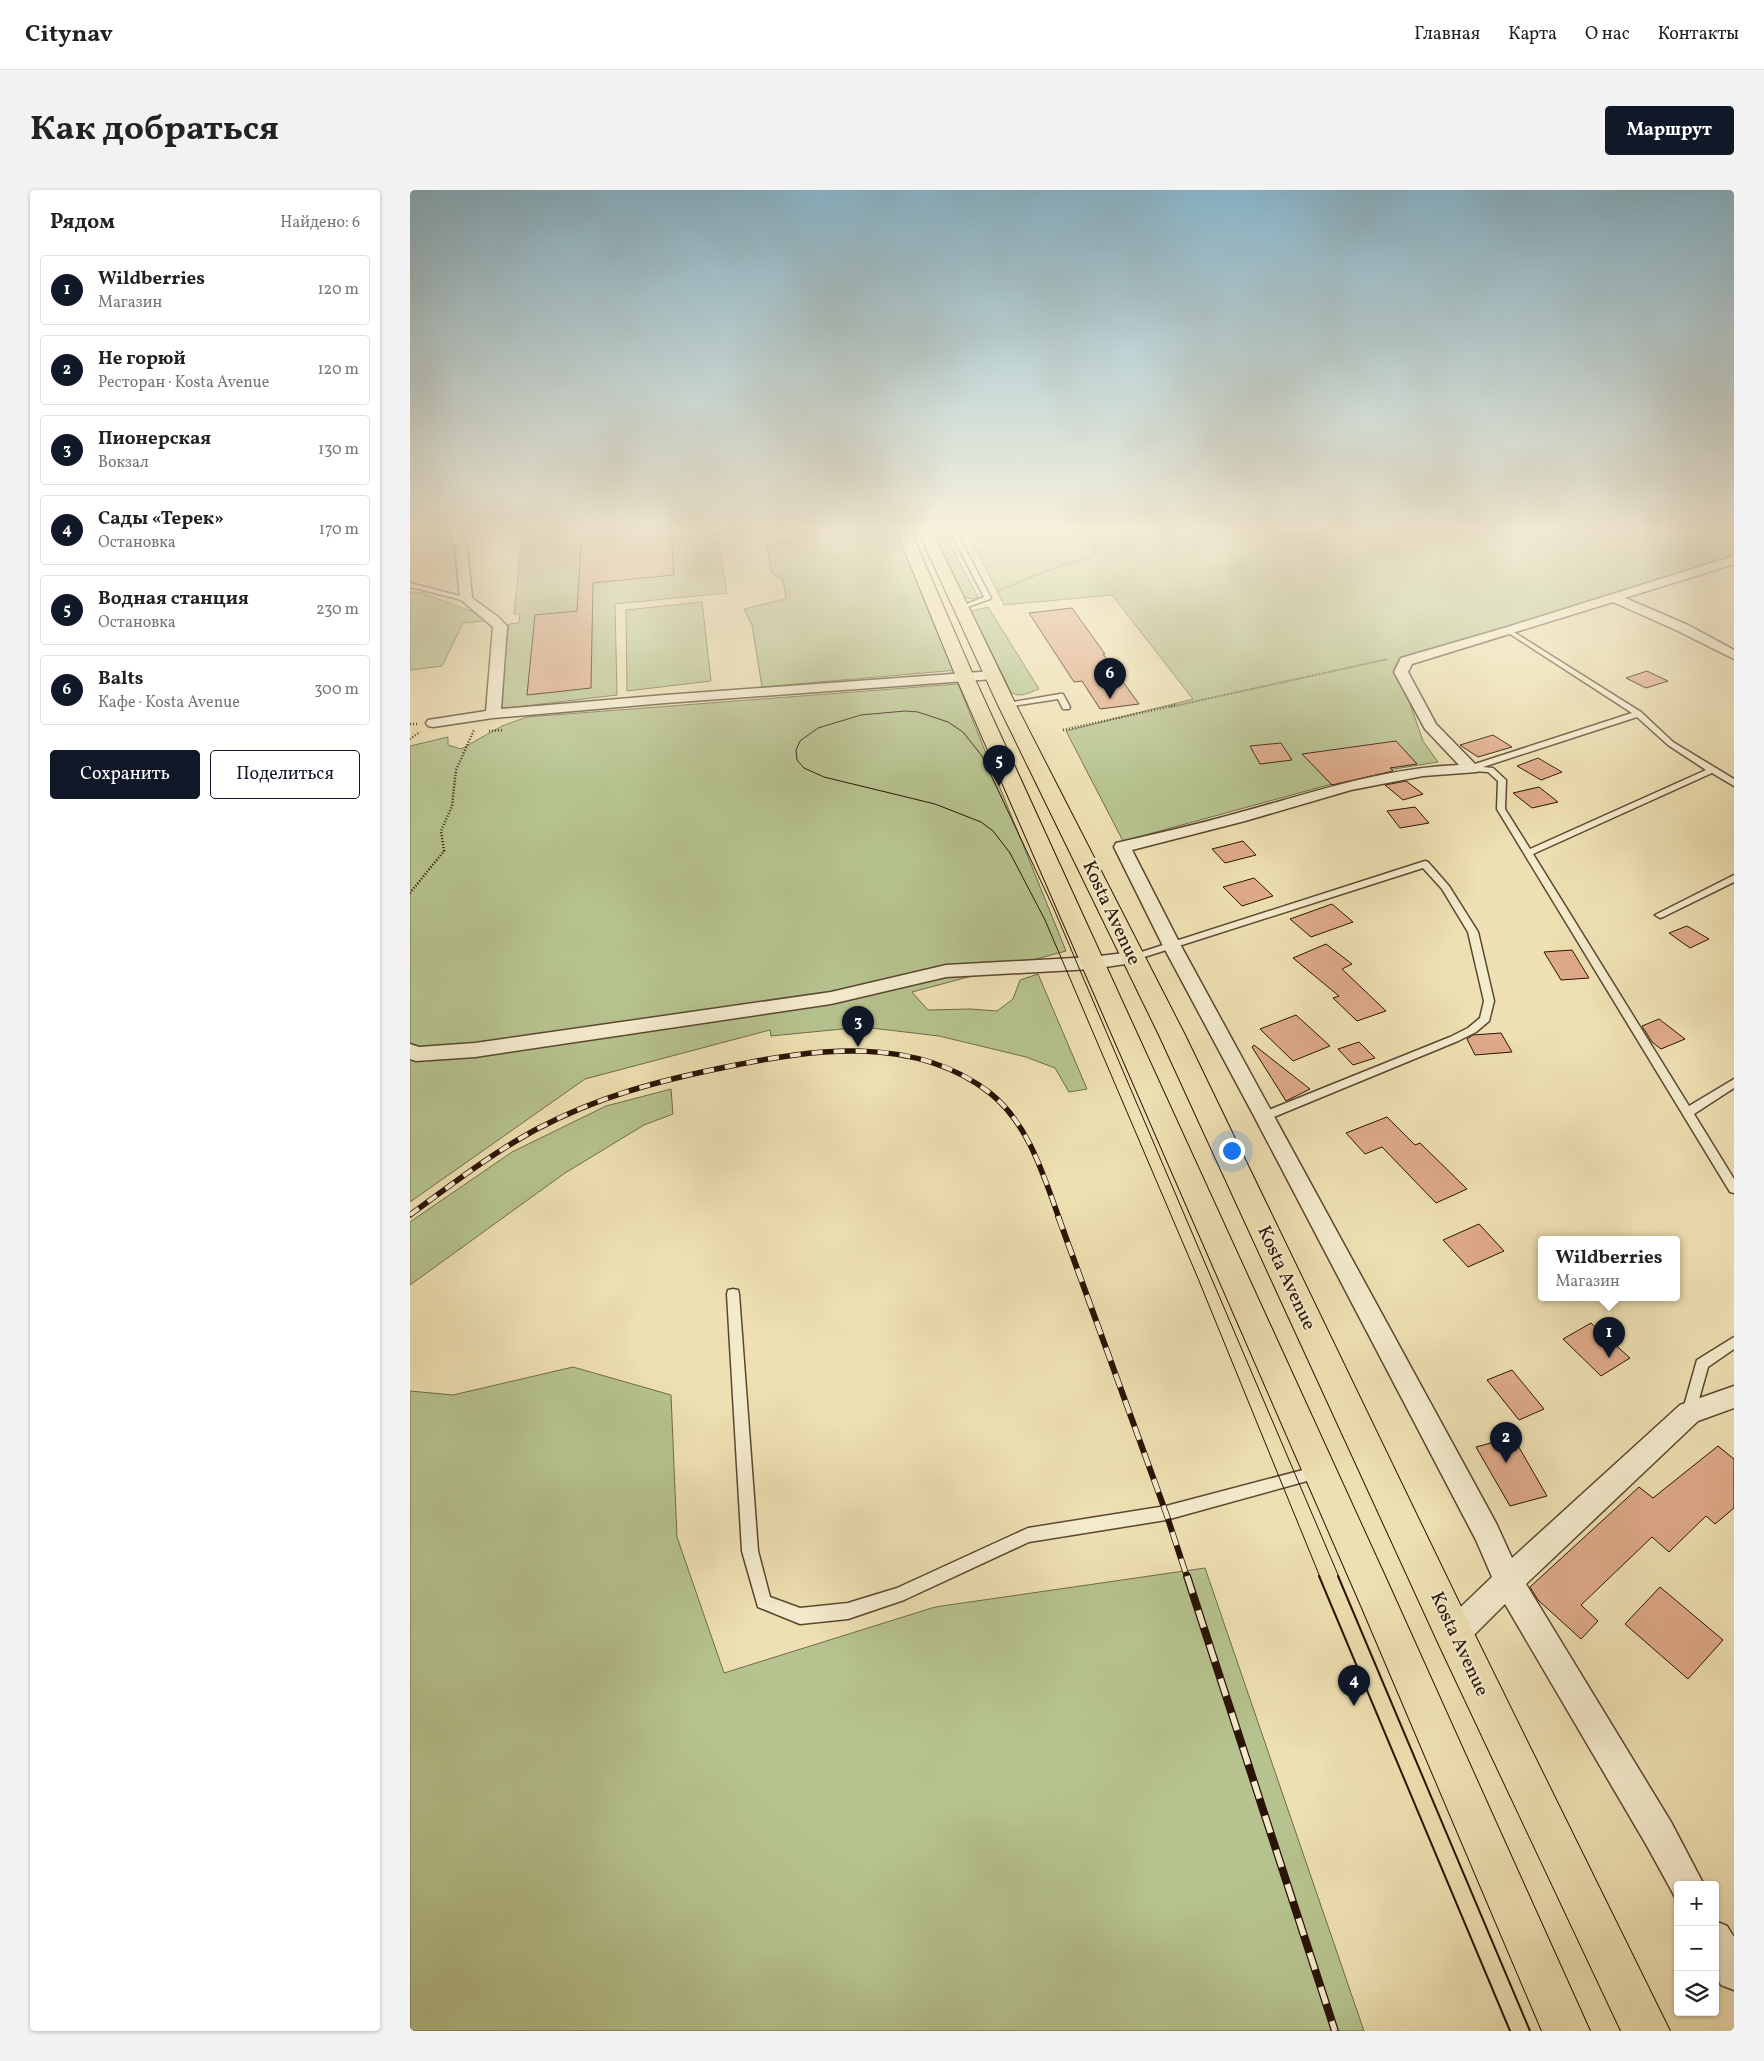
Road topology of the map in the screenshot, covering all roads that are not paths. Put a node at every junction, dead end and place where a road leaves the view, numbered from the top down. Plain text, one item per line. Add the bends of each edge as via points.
1 (483, 613) edge
2 (939, 613) edge
3 (962, 613) edge
4 (1567, 613) edge
5 (1648, 613) edge
6 (1509, 631) junction
7 (1734, 655) edge
8 (992, 675) junction
9 (966, 677) junction
10 (1007, 705) junction
11 (1066, 707) dead end
12 (492, 714) junction
13 (1638, 714) junction
14 (433, 723) dead end
15 (1472, 769) junction
16 (1713, 770) junction
17 (1734, 783) edge
18 (1529, 852) junction
19 (1734, 878) edge
20 (1660, 916) dead end
21 (1171, 944) junction
22 (1132, 958) junction
23 (1092, 963) junction
24 (410, 1050) edge
25 (1734, 1083) edge
26 (1687, 1113) junction
27 (1265, 1116) junction
28 (1734, 1189) edge
29 (733, 1294) dead end
30 (1734, 1342) edge
31 (1734, 1397) edge
32 (1689, 1413) junction
33 (1318, 1472) junction
34 (1508, 1580) junction
35 (1454, 1634) junction
36 (1685, 1881) edge
37 (1719, 1945) edge
38 (1734, 1972) edge
39 (1566, 2031) edge
40 (1646, 2031) edge

1 - 12 street via 500,626
2 - 9 main road, Kosta Avenue
3 - 8 main road, Kosta Avenue
4 - 6 street
5 - 7 street
6 - 13 lane
6 - 15 street via 1406,661 1401,672 1430,726
8 - 9 street
8 - 10 main road, Kosta Avenue
9 - 12 street
9 - 23 main road, Kosta Avenue
10 - 11 lane via 1060,696
10 - 22 main road, Kosta Avenue
12 - 14 street
13 - 15 lane
13 - 16 lane via 1649,727
15 - 18 lane via 1490,770 1502,780 1501,809
15 - 21 street via 1423,771 1348,786 1122,847
16 - 17 lane
16 - 18 lane
18 - 26 lane
19 - 20 lane
21 - 22 lane
21 - 27 street
21 - 27 lane via 1425,864 1446,888 1473,932 1489,1001 1485,1019 1454,1039
22 - 23 street
22 - 35 main road, Kosta Avenue via 1172,1035
23 - 24 street via 946,971 822,999 475,1050 416,1054
23 - 33 main road, Kosta Avenue
25 - 26 lane
26 - 28 lane
27 - 34 street via 1486,1532
29 - 33 lane via 750,1551 764,1602 800,1616 848,1611 899,1595 1028,1535 1166,1513
30 - 32 lane via 1702,1364
31 - 32 street
32 - 34 street
33 - 39 main road, Kosta Avenue
34 - 35 street
34 - 36 street
35 - 40 main road, Kosta Avenue
37 - 38 street

